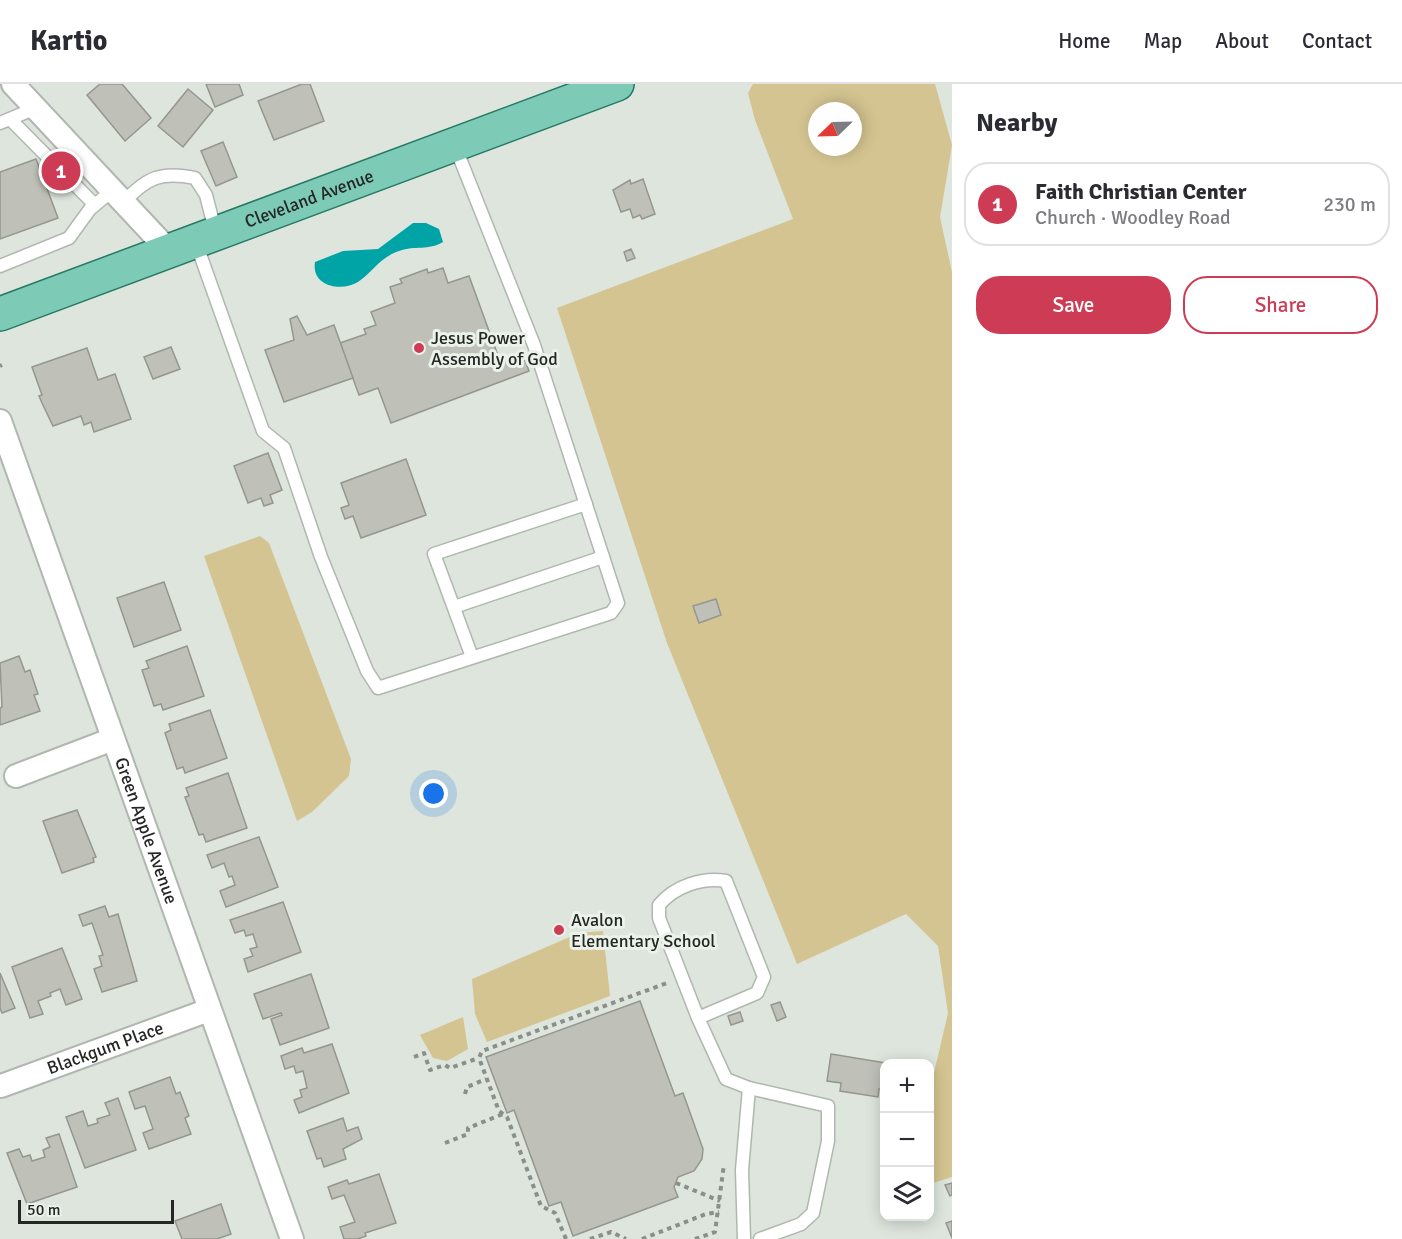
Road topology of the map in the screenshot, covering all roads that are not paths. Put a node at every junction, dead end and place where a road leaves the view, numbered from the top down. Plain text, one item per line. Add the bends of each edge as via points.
1 (13, 84) edge
2 (617, 84) edge
3 (36, 108) junction
4 (5, 121) edge
5 (455, 145) junction
6 (110, 199) junction
7 (194, 243) junction
8 (0, 266) edge
9 (0, 314) edge
10 (0, 421) edge
11 (586, 504) junction
12 (603, 557) junction
13 (454, 607) junction
14 (472, 657) junction
15 (113, 739) junction
16 (16, 776) dead end
17 (209, 1010) junction
18 (698, 1018) junction
19 (1, 1086) edge
20 (749, 1088) junction
21 (292, 1239) edge
22 (744, 1239) edge
23 (760, 1239) edge

1 - 3 street
2 - 5 main road, Cleveland Avenue
3 - 4 lane
3 - 6 street
4 - 6 lane
5 - 7 main road, Cleveland Avenue
5 - 11 lane via 534,345
6 - 7 street
6 - 7 lane via 136,190 154,177 173,173 195,177 206,195
6 - 8 lane via 69,238
7 - 9 main road, Cleveland Avenue
7 - 14 lane via 263,431 284,448 366,671 378,688
10 - 15 street, Green Apple Avenue
11 - 12 lane
11 - 13 lane via 434,554
12 - 13 lane
12 - 14 lane via 618,603 611,613
13 - 14 lane
15 - 16 street
15 - 17 street, Green Apple Avenue
17 - 19 street, Blackgum Place
17 - 21 street, Green Apple Avenue
18 - 18 lane via 758,993 764,977 726,881 709,878 669,893 659,905 659,918
18 - 20 lane via 726,1079
20 - 22 lane via 742,1170
20 - 23 lane via 828,1106 828,1141 813,1213 801,1224

